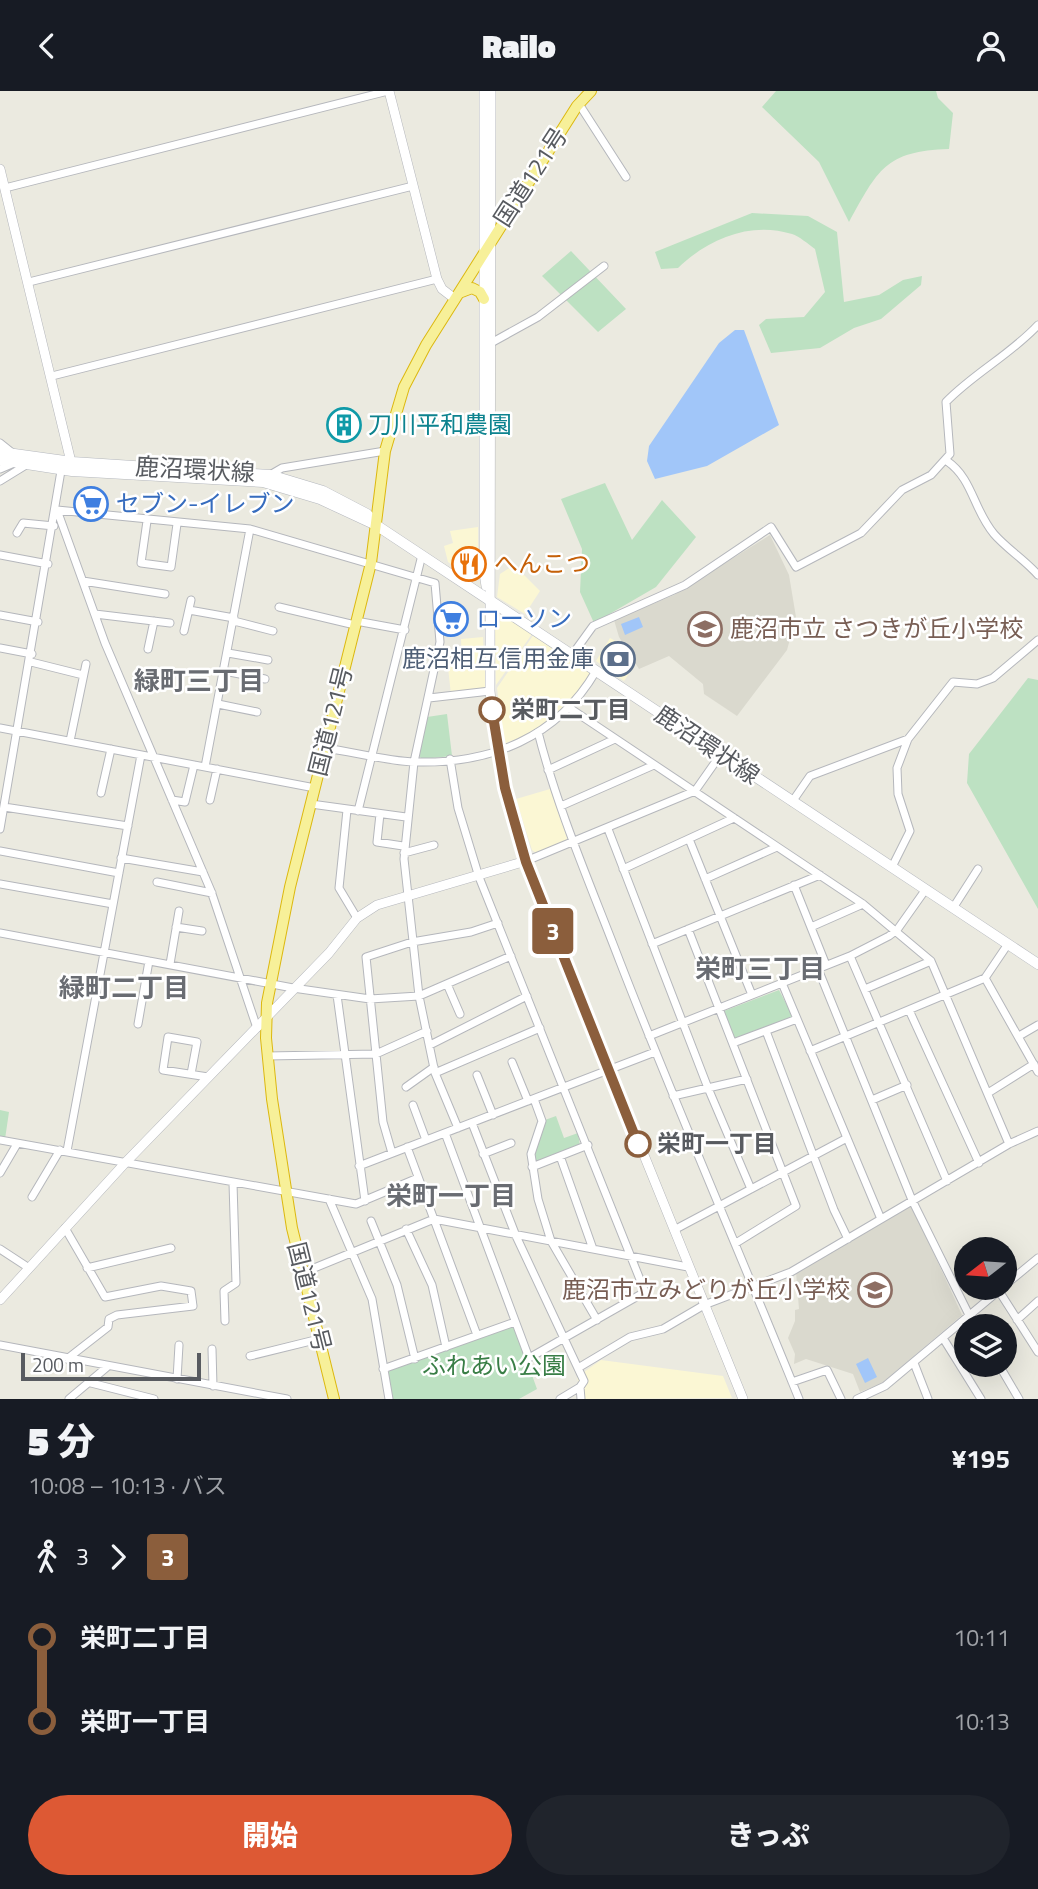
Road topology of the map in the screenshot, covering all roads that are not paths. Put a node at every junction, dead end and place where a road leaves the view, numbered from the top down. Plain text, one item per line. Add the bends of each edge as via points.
1 (388, 91) edge
2 (484, 91) edge
3 (491, 91) edge
4 (591, 91) edge
5 (579, 104) junction
6 (0, 169) edge
7 (626, 177) dead end
8 (413, 186) junction
9 (5, 188) junction
10 (492, 239) junction
11 (484, 251) junction
12 (604, 266) dead end
13 (437, 279) junction
14 (29, 282) junction
15 (456, 296) junction
16 (484, 299) junction
17 (1038, 325) edge
18 (491, 344) junction
19 (52, 376) junction
20 (0, 443) edge
21 (385, 451) junction
22 (0, 452) edge
23 (15, 459) junction
24 (0, 460) edge
25 (947, 461) junction
26 (26, 465) junction
27 (67, 466) junction
28 (0, 469) edge
29 (270, 475) junction
30 (0, 481) edge
31 (57, 510) junction
32 (147, 521) junction
33 (177, 524) junction
34 (376, 525) junction
35 (54, 527) junction
36 (250, 529) junction
37 (17, 533) dead end
38 (0, 555) edge
39 (422, 555) junction
40 (371, 562) junction
41 (48, 564) junction
42 (1038, 575) edge
43 (417, 578) junction
44 (83, 582) junction
45 (165, 594) dead end
46 (191, 600) dead end
47 (489, 602) junction
48 (279, 607) dead end
49 (189, 610) junction
50 (94, 614) junction
51 (0, 615) edge
52 (234, 619) junction
53 (154, 621) junction
54 (38, 622) junction
55 (170, 623) dead end
56 (356, 623) junction
57 (405, 630) junction
58 (184, 631) dead end
59 (273, 631) dead end
60 (1038, 640) edge
61 (0, 648) edge
62 (148, 649) dead end
63 (228, 653) junction
64 (572, 655) junction
65 (32, 658) junction
66 (268, 660) dead end
67 (86, 664) dead end
68 (224, 671) junction
69 (596, 671) junction
70 (83, 675) junction
71 (265, 679) dead end
72 (491, 691) junction
73 (429, 698) junction
74 (218, 704) junction
75 (571, 709) junction
76 (257, 712) dead end
77 (0, 728) edge
78 (19, 731) junction
79 (538, 732) junction
80 (615, 739) junction
81 (908, 739) junction
82 (71, 741) junction
83 (325, 748) junction
84 (111, 749) junction
85 (498, 753) junction
86 (721, 754) junction
87 (141, 755) junction
88 (370, 755) junction
89 (155, 758) junction
90 (450, 759) junction
91 (414, 762) junction
92 (194, 765) junction
93 (654, 765) junction
94 (205, 767) junction
95 (217, 769) junction
96 (548, 770) junction
97 (315, 788) junction
98 (695, 791) junction
99 (101, 793) dead end
100 (3, 797) edge
101 (172, 800) junction
102 (210, 800) dead end
103 (792, 802) junction
104 (311, 804) junction
105 (561, 806) junction
106 (4, 807) junction
107 (347, 810) junction
108 (358, 811) junction
109 (380, 814) junction
110 (406, 817) junction
111 (734, 818) junction
112 (128, 826) junction
113 (0, 829) edge
114 (608, 829) junction
115 (689, 839) junction
116 (574, 844) junction
117 (434, 845) dead end
118 (777, 847) junction
119 (404, 850) junction
120 (0, 851) edge
121 (121, 858) junction
122 (526, 862) junction
123 (892, 867) junction
124 (623, 869) junction
125 (978, 869) dead end
126 (203, 872) junction
127 (118, 873) junction
128 (820, 875) junction
129 (480, 877) junction
130 (705, 879) junction
131 (157, 882) dead end
132 (0, 884) edge
133 (794, 885) junction
134 (926, 889) junction
135 (212, 893) junction
136 (407, 896) junction
137 (113, 904) junction
138 (863, 904) junction
139 (953, 908) junction
140 (179, 911) dead end
141 (720, 916) junction
142 (357, 918) junction
143 (498, 923) junction
144 (176, 927) junction
145 (811, 927) junction
146 (688, 929) junction
147 (897, 930) junction
148 (202, 931) dead end
149 (0, 933) edge
150 (412, 942) junction
151 (652, 944) junction
152 (1008, 944) junction
153 (103, 953) junction
154 (510, 956) junction
155 (850, 956) junction
156 (149, 961) junction
157 (931, 961) junction
158 (170, 964) junction
159 (1038, 964) edge
160 (826, 965) junction
161 (818, 969) junction
162 (241, 977) junction
163 (985, 978) junction
164 (782, 983) junction
165 (271, 984) junction
166 (447, 984) junction
167 (293, 988) junction
168 (865, 989) junction
169 (947, 994) junction
170 (337, 995) junction
171 (752, 995) junction
172 (419, 996) junction
173 (527, 996) junction
174 (370, 999) junction
175 (719, 1008) junction
176 (909, 1010) junction
177 (460, 1014) dead end
178 (797, 1019) junction
179 (880, 1022) junction
180 (261, 1023) junction
181 (683, 1023) junction
182 (138, 1024) dead end
183 (1038, 1025) edge
184 (540, 1028) junction
185 (427, 1031) junction
186 (766, 1031) junction
187 (649, 1036) junction
188 (1019, 1036) junction
189 (845, 1037) junction
190 (733, 1043) junction
191 (430, 1045) junction
192 (810, 1051) junction
193 (655, 1052) junction
194 (376, 1054) junction
195 (267, 1056) junction
196 (344, 1056) junction
197 (512, 1062) dead end
198 (1036, 1068) edge
199 (607, 1069) junction
200 (435, 1070) junction
201 (191, 1074) junction
202 (477, 1075) dead end
203 (208, 1077) junction
204 (747, 1079) junction
205 (907, 1085) junction
206 (405, 1087) dead end
207 (564, 1087) junction
208 (708, 1088) junction
209 (988, 1094) junction
210 (673, 1096) junction
211 (531, 1100) junction
212 (872, 1100) junction
213 (413, 1105) dead end
214 (493, 1115) junction
215 (472, 1123) junction
216 (458, 1128) junction
217 (1038, 1131) edge
218 (445, 1133) junction
219 (847, 1138) junction
220 (0, 1140) edge
221 (426, 1140) junction
222 (511, 1143) dead end
223 (18, 1144) junction
224 (588, 1145) junction
225 (1009, 1145) junction
226 (407, 1147) junction
227 (64, 1151) junction
228 (392, 1153) junction
229 (483, 1154) junction
230 (815, 1155) junction
231 (560, 1156) junction
232 (126, 1162) junction
233 (979, 1163) junction
234 (359, 1166) junction
235 (532, 1167) junction
236 (783, 1172) junction
237 (0, 1173) edge
238 (418, 1178) junction
239 (947, 1181) junction
240 (233, 1183) junction
241 (751, 1189) junction
242 (286, 1192) junction
243 (32, 1196) dead end
244 (329, 1199) junction
245 (912, 1200) junction
246 (365, 1201) junction
247 (720, 1206) junction
248 (434, 1219) junction
249 (881, 1219) junction
250 (371, 1221) dead end
251 (65, 1228) junction
252 (406, 1229) junction
253 (480, 1229) junction
254 (674, 1230) junction
255 (516, 1236) junction
256 (848, 1239) junction
257 (379, 1240) junction
258 (551, 1241) junction
259 (736, 1243) junction
260 (171, 1248) dead end
261 (0, 1249) edge
262 (593, 1249) junction
263 (351, 1253) junction
264 (632, 1257) junction
265 (1038, 1258) edge
266 (688, 1266) junction
267 (29, 1268) junction
268 (87, 1268) junction
269 (302, 1273) junction
270 (1017, 1276) edge
271 (751, 1289) junction
272 (0, 1300) edge
273 (987, 1300) edge
274 (1038, 1301) edge
275 (704, 1305) junction
276 (969, 1314) edge
277 (970, 1314) edge
278 (597, 1320) junction
279 (1017, 1320) joint
280 (225, 1321) dead end
281 (515, 1322) junction
282 (954, 1328) edge
283 (477, 1335) junction
284 (943, 1338) junction
285 (319, 1339) junction
286 (563, 1340) junction
287 (179, 1345) dead end
288 (1, 1346) edge
289 (446, 1347) junction
290 (212, 1349) dead end
291 (1038, 1352) edge
292 (250, 1356) dead end
293 (67, 1359) junction
294 (415, 1359) junction
295 (914, 1363) junction
296 (107, 1367) junction
297 (578, 1368) junction
298 (383, 1370) junction
299 (1006, 1377) edge
300 (177, 1379) junction
301 (793, 1382) junction
302 (91, 1383) junction
303 (213, 1386) junction
304 (580, 1387) junction
305 (69, 1399) edge
306 (154, 1399) edge
307 (287, 1399) edge
308 (334, 1399) edge
309 (389, 1399) edge
310 (560, 1399) edge
311 (581, 1399) edge
312 (743, 1399) edge
313 (799, 1399) edge
314 (841, 1399) edge
315 (858, 1399) edge
316 (928, 1399) edge
317 (981, 1399) edge
318 (1019, 1399) edge

1 - 8 street
1 - 9 street
2 - 11 street
3 - 10 street
4 - 5 highway, 国道121号
5 - 7 street
5 - 10 highway, 国道121号
6 - 9 street
8 - 13 street
8 - 14 street
9 - 14 street
10 - 11 highway, 国道121号
10 - 18 street
11 - 15 highway, 国道121号
11 - 16 street
12 - 18 street via 538,317
13 - 15 street via 445,292
13 - 19 street
14 - 19 street
15 - 16 highway via 472,288
15 - 21 highway, 国道121号 via 414,367
16 - 47 street via 484,573
17 - 25 street via 946,402
18 - 47 street
19 - 27 street
20 - 23 street
21 - 29 street via 282,468
21 - 34 highway, 国道121号
22 - 23 main road, 鹿沼環状線
23 - 24 main road, 鹿沼環状線
23 - 26 main road, 鹿沼環状線
23 - 27 main road, 鹿沼環状線
23 - 28 street
25 - 42 street via 963,472 980,516 995,536
25 - 64 street via 932,475 902,490 861,533 835,547 796,567 771,527 685,585 593,626
26 - 27 main road, 鹿沼環状線
26 - 30 street
27 - 29 main road, 鹿沼環状線
27 - 31 street
27 - 34 main road, 鹿沼環状線 via 263,482 320,499
29 - 34 main road, 鹿沼環状線 via 324,491 368,514
31 - 32 street
31 - 35 street
31 - 44 street
32 - 33 street
32 - 33 street via 141,563 161,566 171,567
33 - 36 street
34 - 39 main road, 鹿沼環状線
34 - 40 highway, 国道121号
35 - 37 street via 23,523
35 - 41 street
36 - 40 street
36 - 52 street
38 - 41 street
39 - 43 street
39 - 47 main road, 鹿沼環状線
40 - 43 street
40 - 56 highway, 国道121号
41 - 54 street
43 - 57 street
43 - 73 street via 435,583 440,615 440,642
44 - 45 street
44 - 50 street
46 - 49 street
47 - 64 main road, 鹿沼環状線
47 - 72 street
48 - 56 street
49 - 52 street
49 - 58 street
50 - 53 street
50 - 89 street
51 - 54 street
52 - 59 street
52 - 63 street
53 - 55 street
53 - 62 street
54 - 65 street
56 - 57 street
56 - 83 highway, 国道121号
57 - 88 street
60 - 81 street via 992,678 977,684 954,683
61 - 65 street
63 - 66 street
63 - 68 street
64 - 69 main road, 鹿沼環状線
65 - 70 street
65 - 78 street
67 - 70 street
68 - 71 street
68 - 74 street
69 - 75 street
69 - 86 main road, 鹿沼環状線
70 - 82 street
72 - 73 street
72 - 85 street
73 - 91 street
74 - 76 street
74 - 94 street
75 - 79 street
75 - 80 street
77 - 78 street
78 - 82 street
78 - 100 street
79 - 85 street
79 - 96 street
80 - 93 street
80 - 96 street
81 - 103 street via 810,776
81 - 123 street via 896,782 910,831
82 - 84 street
83 - 88 street
83 - 97 highway, 国道121号
84 - 87 street
84 - 99 street
85 - 90 street
85 - 122 street
86 - 98 street
86 - 103 main road, 鹿沼環状線
87 - 89 street
87 - 112 street
88 - 91 street
88 - 108 street
89 - 92 street
89 - 101 street
90 - 91 street
90 - 129 street via 458,808
91 - 110 street
92 - 94 street
92 - 101 street via 185,802
93 - 98 street
93 - 105 street
94 - 95 street
95 - 97 street
95 - 102 street
96 - 105 street
97 - 104 highway, 国道121号
98 - 111 street
98 - 114 street
100 - 106 street
101 - 126 street
103 - 123 main road, 鹿沼環状線
104 - 107 street
104 - 165 highway, 国道121号
105 - 116 street
106 - 112 street
106 - 113 street
107 - 108 street
107 - 142 street via 339,888
108 - 109 street
109 - 110 street
109 - 119 street via 377,842
110 - 119 street
111 - 115 street
111 - 118 street
112 - 121 street
114 - 116 street
114 - 124 street
115 - 124 street
115 - 130 street
116 - 122 street
116 - 187 street
117 - 119 street
118 - 128 street
118 - 130 street
119 - 136 street
120 - 127 street
121 - 126 street
121 - 127 street
122 - 129 street
122 - 199 street
123 - 134 main road, 鹿沼環状線
124 - 151 street
125 - 139 street
126 - 135 street
127 - 137 street
128 - 133 street
128 - 138 street
129 - 136 street
129 - 143 street
130 - 141 street
131 - 135 street
132 - 137 street
133 - 141 street
133 - 145 street
134 - 139 main road, 鹿沼環状線
134 - 147 street
135 - 162 street
136 - 142 street via 377,905
136 - 150 street
137 - 153 street
138 - 145 street
138 - 147 street
139 - 152 main road, 鹿沼環状線
140 - 144 street
141 - 146 street
141 - 171 street
142 - 167 street
143 - 150 street
143 - 154 street
144 - 148 street
144 - 158 street
145 - 160 street
146 - 151 street
146 - 175 street
147 - 155 street
147 - 157 street
149 - 153 street
150 - 172 street
150 - 174 street via 366,957
151 - 181 street
152 - 159 main road, 鹿沼環状線
152 - 163 street
153 - 156 street
153 - 227 street
154 - 166 street
154 - 173 street
155 - 160 street
155 - 168 street
156 - 158 street
156 - 182 street
157 - 168 street
157 - 169 street
158 - 162 street
160 - 161 street
161 - 164 street
161 - 189 street
162 - 165 street
162 - 180 street
163 - 169 street
163 - 188 street
164 - 171 street
164 - 178 street
165 - 167 street
165 - 180 highway, 国道121号
166 - 172 street
166 - 177 street
167 - 170 street
167 - 180 street
168 - 179 street
169 - 176 street
169 - 209 street
170 - 174 street
170 - 196 street
171 - 175 street
172 - 174 street
172 - 185 street
173 - 184 street
173 - 191 street
174 - 194 street
175 - 181 street
175 - 190 street
176 - 179 street
176 - 233 street
178 - 186 street
178 - 192 street
179 - 189 street
179 - 205 street
180 - 195 highway, 国道121号
180 - 203 street
181 - 187 street
181 - 208 street
183 - 188 street
184 - 200 street
184 - 207 street
185 - 191 street
185 - 194 street
186 - 190 street
186 - 230 street
187 - 193 street
188 - 198 street
189 - 192 street
189 - 212 street
190 - 204 street
191 - 200 street
192 - 219 street
193 - 199 street
193 - 210 street
194 - 196 street
194 - 228 street via 383,1122
195 - 196 street
195 - 242 highway, 国道121号
196 - 234 street
197 - 211 street
198 - 209 street
199 - 207 street
199 - 254 street
200 - 206 street
200 - 216 street
201 - 201 street via 163,1070 168,1037 197,1042
201 - 203 street
202 - 214 street
203 - 232 street
204 - 208 street
204 - 236 street
205 - 212 street
205 - 239 street
207 - 211 street
207 - 224 street
208 - 210 street
208 - 241 street
209 - 225 street
210 - 247 street
211 - 214 street
211 - 235 street via 542,1121 531,1154
212 - 245 street
213 - 221 street
214 - 215 street
215 - 216 street
215 - 229 street
216 - 218 street
217 - 225 street
218 - 221 street
218 - 253 street
219 - 230 street
219 - 249 street
220 - 223 street
221 - 226 street
222 - 229 street
223 - 227 street
223 - 237 street
224 - 231 street
224 - 264 street
225 - 233 street
226 - 228 street
226 - 238 street
227 - 232 street
227 - 243 street
228 - 234 street
229 - 255 street
230 - 236 street
230 - 256 street
231 - 235 street
231 - 262 street
232 - 240 street
232 - 251 street
233 - 239 street
234 - 246 street
235 - 258 street
236 - 241 street
236 - 259 street via 796,1206
238 - 246 street
238 - 248 street
239 - 245 street
240 - 242 street
240 - 280 street via 236,1283 224,1291
241 - 247 street
242 - 244 street
242 - 269 highway, 国道121号
244 - 246 street via 356,1205
244 - 263 street
245 - 249 street
245 - 276 street
247 - 254 street
247 - 259 street
248 - 252 street
248 - 253 street
248 - 283 street
249 - 256 street
250 - 257 street
251 - 267 street
251 - 268 street
252 - 257 street
252 - 289 street via 432,1285
253 - 255 street
253 - 281 street
254 - 266 street
255 - 258 street
255 - 286 street
256 - 271 street
257 - 263 street
257 - 294 street via 397,1285
258 - 262 street
258 - 278 street
259 - 271 street
260 - 268 street
261 - 267 street
262 - 264 street
263 - 269 street
263 - 298 street via 372,1299
264 - 266 street
264 - 278 street via 645,1292
265 - 270 street
266 - 275 street
267 - 272 street
268 - 293 street via 105,1297 161,1286 191,1291 193,1305 117,1315
269 - 285 highway, 国道121号
271 - 275 street
271 - 301 street
273 - 277 street
274 - 279 street
275 - 297 street via 663,1329 630,1337
275 - 312 street
278 - 286 street
279 - 291 street
281 - 283 street
281 - 286 street via 529,1358
282 - 284 street
283 - 289 street
284 - 295 street
284 - 317 street
285 - 292 street
285 - 308 highway, 国道121号
286 - 297 street
287 - 300 street
288 - 293 street
289 - 294 street
290 - 303 street
293 - 296 street
294 - 298 street
295 - 315 street via 886,1386
295 - 316 street
296 - 300 street
296 - 302 street
297 - 304 street via 584,1381
298 - 309 street
299 - 318 street
300 - 303 street
301 - 313 street
301 - 314 street via 827,1370
302 - 305 street
302 - 306 street
303 - 307 street
304 - 310 street
304 - 311 street

